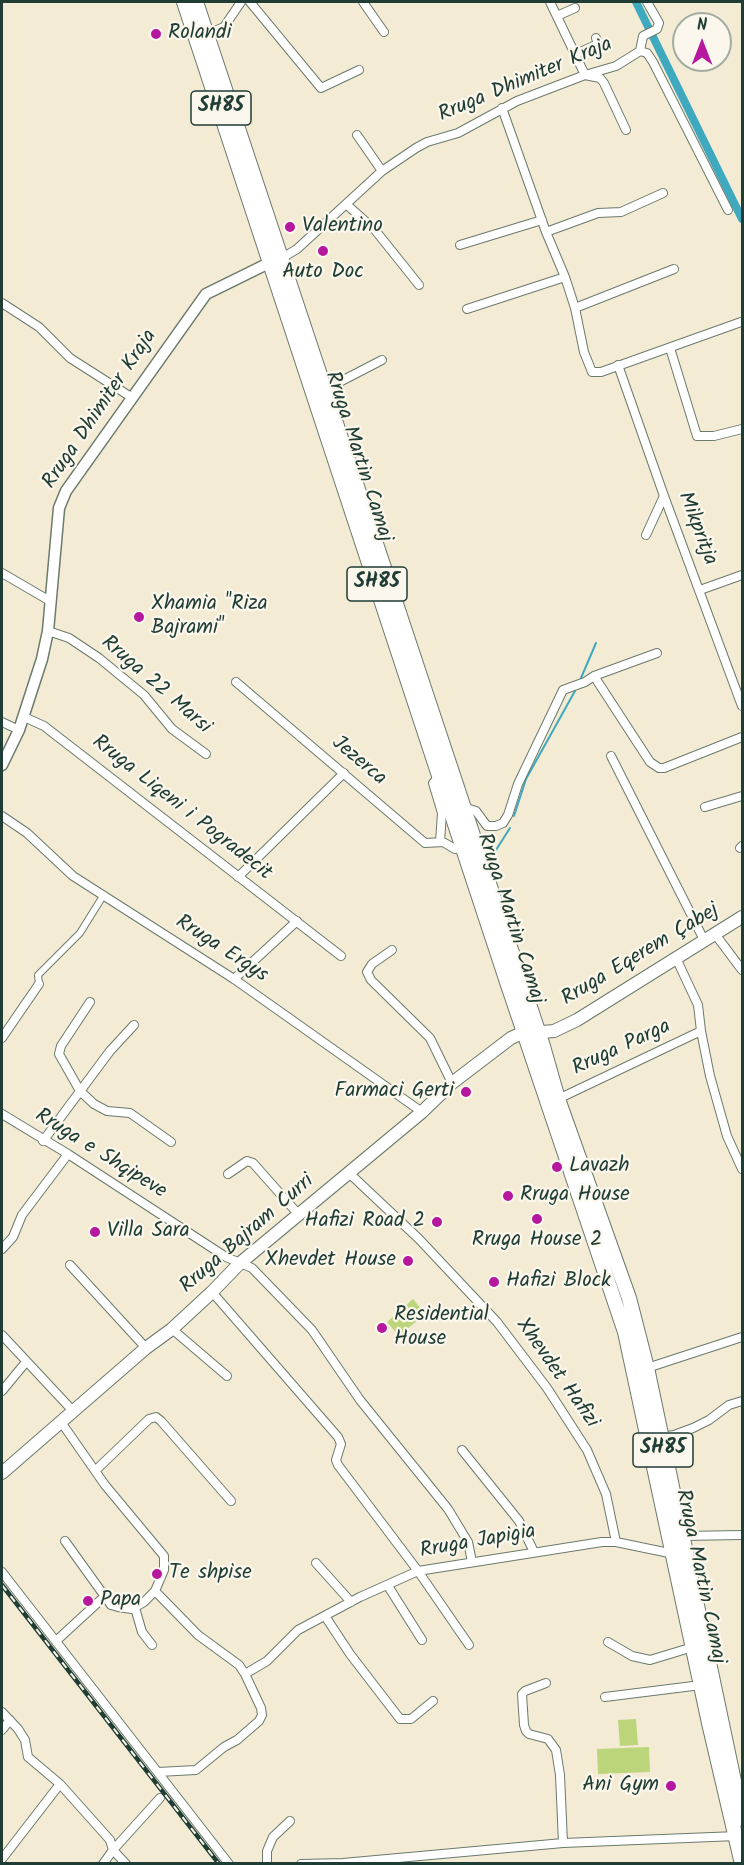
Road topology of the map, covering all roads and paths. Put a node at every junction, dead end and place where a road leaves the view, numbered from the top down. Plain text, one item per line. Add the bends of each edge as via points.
1 (184, 2) edge
2 (196, 2) edge
3 (241, 2) edge
4 (250, 2) edge
5 (363, 2) edge
6 (550, 2) edge
7 (647, 2) edge
8 (575, 8) dead end
9 (557, 16) junction
10 (384, 32) dead end
11 (207, 34) junction
12 (596, 38) dead end
13 (640, 51) junction
14 (576, 54) junction
15 (359, 70) dead end
16 (585, 75) junction
17 (502, 108) junction
18 (626, 130) dead end
19 (357, 135) dead end
20 (382, 171) junction
21 (663, 193) dead end
22 (346, 204) junction
23 (728, 210) dead end
24 (542, 220) junction
25 (546, 232) junction
26 (460, 245) dead end
27 (276, 260) junction
28 (674, 269) dead end
29 (565, 277) junction
30 (418, 285) dead end
31 (2, 303) edge
32 (574, 308) junction
33 (467, 309) dead end
34 (741, 322) edge
35 (670, 348) junction
36 (382, 360) dead end
37 (618, 365) junction
38 (326, 389) junction
39 (131, 397) junction
40 (742, 429) edge
41 (664, 496) junction
42 (646, 535) dead end
43 (2, 573) edge
44 (742, 575) edge
45 (700, 590) junction
46 (50, 601) junction
47 (48, 631) junction
48 (657, 653) dead end
49 (594, 676) junction
50 (236, 682) dead end
51 (742, 706) edge
52 (24, 717) junction
53 (2, 722) edge
54 (19, 730) junction
55 (742, 737) edge
56 (206, 754) dead end
57 (611, 756) dead end
58 (2, 765) edge
59 (344, 773) junction
60 (440, 776) junction
61 (742, 795) edge
62 (463, 807) junction
63 (705, 807) dead end
64 (2, 816) edge
65 (440, 842) junction
66 (464, 848) junction
67 (238, 877) junction
68 (104, 896) junction
69 (742, 917) edge
70 (297, 921) junction
71 (710, 937) junction
72 (392, 950) dead end
73 (341, 956) dead end
74 (676, 958) junction
75 (742, 970) edge
76 (234, 979) junction
77 (39, 984) joint
78 (90, 1002) dead end
79 (134, 1025) dead end
80 (701, 1031) junction
81 (532, 1034) junction
82 (2, 1038) edge
83 (452, 1083) junction
84 (80, 1091) junction
85 (558, 1099) junction
86 (422, 1112) junction
87 (2, 1114) edge
88 (43, 1141) junction
89 (171, 1142) dead end
90 (68, 1154) junction
91 (742, 1169) edge
92 (349, 1173) junction
93 (228, 1174) dead end
94 (299, 1215) junction
95 (2, 1249) edge
96 (239, 1264) junction
97 (70, 1265) dead end
98 (212, 1292) junction
99 (172, 1329) junction
100 (2, 1335) edge
101 (742, 1337) edge
102 (146, 1348) junction
103 (26, 1362) junction
104 (647, 1368) junction
105 (227, 1376) dead end
106 (2, 1391) edge
107 (742, 1401) edge
108 (73, 1411) junction
109 (61, 1422) junction
110 (661, 1437) junction
111 (462, 1450) dead end
112 (96, 1470) junction
113 (2, 1473) edge
114 (231, 1501) dead end
115 (742, 1534) edge
116 (682, 1536) junction
117 (65, 1541) dead end
118 (616, 1542) junction
119 (534, 1552) junction
120 (674, 1554) junction
121 (472, 1562) junction
122 (316, 1563) dead end
123 (418, 1571) junction
124 (2, 1572) edge
125 (388, 1586) junction
126 (155, 1591) junction
127 (105, 1596) junction
128 (351, 1602) junction
129 (135, 1608) junction
130 (325, 1616) junction
131 (422, 1640) dead end
132 (56, 1641) junction
133 (608, 1642) dead end
134 (152, 1645) dead end
135 (469, 1645) dead end
136 (693, 1647) junction
137 (245, 1674) junction
138 (546, 1683) dead end
139 (701, 1686) junction
140 (606, 1697) dead end
141 (433, 1701) dead end
142 (2, 1712) edge
143 (10, 1720) junction
144 (2, 1730) edge
145 (158, 1772) junction
146 (60, 1784) junction
147 (160, 1798) dead end
148 (742, 1819) edge
149 (290, 1821) dead end
150 (737, 1836) junction
151 (563, 1844) junction
152 (113, 1850) junction
153 (465, 1853) junction
154 (2, 1859) edge
155 (103, 1863) edge
156 (126, 1863) edge
157 (229, 1863) edge
158 (267, 1863) edge
159 (301, 1863) edge
160 (343, 1863) edge
161 (470, 1863) edge
162 (742, 1863) edge

1 - 27 highway, Rruga Martin Camaj / SH85
2 - 11 highway, Rruga Martin Camaj / SH85
3 - 11 street via 224,27
4 - 15 street via 321,88
5 - 10 street
6 - 9 street
7 - 13 street via 659,23 657,29 644,36
8 - 9 street
9 - 14 street
11 - 27 highway, Rruga Martin Camaj / SH85
12 - 14 street via 598,44
13 - 16 street, Rruga Dhimiter Kraja via 616,66
13 - 23 street, Rruga Dhimiter Kraja via 653,62
14 - 16 street
16 - 17 street, Rruga Dhimiter Kraja
16 - 18 street via 600,78 604,83
17 - 20 street, Rruga Dhimiter Kraja via 458,133 427,142
17 - 24 street
19 - 20 street
20 - 22 street, Rruga Dhimiter Kraja
21 - 25 street via 621,212 598,213
22 - 27 street, Rruga Dhimiter Kraja via 297,249
22 - 30 street via 375,230
24 - 25 street
24 - 26 street
25 - 29 street
27 - 38 highway, Rruga Martin Camaj / SH85
27 - 39 street, Rruga Dhimiter Kraja via 206,294
27 - 60 highway, Rruga Martin Camaj / SH85
28 - 32 street
29 - 32 street
29 - 33 street
31 - 39 street via 39,327 70,358
32 - 37 street via 592,372
34 - 35 street
35 - 37 street
35 - 40 street via 697,436
36 - 38 street
37 - 41 street, Mikpritja
38 - 62 highway, Rruga Martin Camaj / SH85
39 - 46 street, Rruga Dhimiter Kraja via 66,491 59,508
41 - 42 street
41 - 45 street, Mikpritja
43 - 46 street
44 - 45 street
45 - 51 street, Mikpritja
46 - 47 street, Rruga Dhimiter Kraja
47 - 52 street, Rruga Dhimiter Kraja
47 - 56 street, Rruga 22 Marsi via 69,638 99,658 144,695 172,729
48 - 49 street
49 - 55 street via 650,762 659,768
49 - 62 street via 560,694 502,823 487,826 476,811
50 - 59 street, Jezerca
52 - 54 street, Rruga Dhimiter Kraja
52 - 67 street, Rruga Liqeni i Pogradecit via 44,726
53 - 54 street
54 - 58 street, Rruga Dhimiter Kraja
57 - 71 street
59 - 65 street, Jezerca via 425,843
59 - 67 street
60 - 65 street via 433,783 442,813
60 - 66 highway, Rruga Martin Camaj / SH85
61 - 63 street
62 - 81 highway, Rruga Martin Camaj / SH85
64 - 68 street, Rruga Ergys via 27,833 73,876
65 - 66 street, Jezerca via 455,849
66 - 81 highway, Rruga Martin Camaj / SH85
67 - 70 street, Rruga Liqeni i Pogradecit
68 - 76 street, Rruga Ergys
68 - 77 street via 80,933 38,975
69 - 71 main road, Rruga Eqerem Çabej
70 - 73 street, Rruga Liqeni i Pogradecit
70 - 76 street
71 - 74 main road, Rruga Eqerem Çabej
71 - 75 street
72 - 83 street via 367,972 430,1038
74 - 80 street via 698,1005
74 - 81 main road, Rruga Eqerem Çabej via 577,1020 555,1030
76 - 86 street, Rruga Ergys
77 - 82 street
78 - 84 street via 59,1054
79 - 84 street
80 - 85 street, Rruga Parga
80 - 91 street via 710,1076
81 - 83 main road, Rruga Bajram Curri via 511,1038
81 - 85 highway, Rruga Martin Camaj / SH85
81 - 120 highway, Rruga Martin Camaj / SH85 via 625,1332
83 - 86 main road, Rruga Bajram Curri
84 - 88 street
84 - 89 street via 107,1111 130,1113
85 - 104 highway, Rruga Martin Camaj / SH85 via 621,1273
86 - 92 main road, Rruga Bajram Curri
87 - 88 street, Rruga e Shqipeve
88 - 90 street, Rruga e Shqipeve
90 - 95 street via 21,1215 13,1238
90 - 96 street, Rruga e Shqipeve
92 - 94 main road, Rruga Bajram Curri
92 - 118 street, Xhevdet Hafizi via 419,1239 497,1322 547,1388 587,1450 606,1494
93 - 94 street via 247,1161 253,1163
94 - 96 main road, Rruga Bajram Curri
96 - 98 main road, Rruga Bajram Curri
96 - 121 street, Rruga e Shqipeve via 252,1268 312,1330 360,1400 448,1509 468,1542
97 - 102 street
98 - 99 main road, Rruga Bajram Curri
98 - 123 street via 338,1437 338,1466
99 - 102 main road, Rruga Bajram Curri
99 - 105 street
100 - 103 street
101 - 104 street
102 - 108 main road, Rruga Bajram Curri
103 - 106 street
103 - 108 street
104 - 110 highway, Rruga Martin Camaj / SH85
107 - 110 street via 693,1428
108 - 109 main road, Rruga Bajram Curri
109 - 112 street
109 - 113 main road, Rruga Bajram Curri
110 - 116 highway, Rruga Martin Camaj / SH85
111 - 119 street via 519,1521
112 - 114 street via 149,1419 156,1417
112 - 126 street via 164,1556 164,1569
115 - 116 street
116 - 148 highway, Rruga Martin Camaj / SH85
117 - 127 street
118 - 119 street, Rruga Japigia
118 - 120 street, Rruga Japigia
119 - 121 street, Rruga Japigia
120 - 136 highway, Rruga Martin Camaj / SH85
121 - 123 street, Rruga Japigia
122 - 128 street
123 - 125 street, Rruga Japigia
123 - 135 street
124 - 132 street
125 - 128 street, Rruga Japigia
125 - 131 street
126 - 129 street
126 - 137 street via 198,1635 239,1665
127 - 129 street via 118,1608
127 - 132 street
128 - 130 street, Rruga Japigia
129 - 134 street via 142,1632
130 - 137 street, Rruga Japigia via 298,1630 267,1661
130 - 141 street via 400,1719 411,1719
132 - 145 street
133 - 136 street via 632,1656 650,1660
136 - 139 highway, Rruga Martin Camaj / SH85
137 - 145 street via 261,1708 259,1721 196,1770
138 - 151 street via 522,1694 524,1725 529,1734 548,1739 556,1750
139 - 140 street
139 - 150 highway, Rruga Martin Camaj / SH85
142 - 143 street
143 - 144 street
143 - 146 street via 25,1740 28,1757
145 - 157 street
146 - 152 street via 110,1840
146 - 154 street
147 - 152 street
149 - 158 street via 273,1837
150 - 151 street
150 - 162 highway, Rruga Martin Camaj / SH85
151 - 153 street
152 - 155 street
152 - 156 street
153 - 160 street
153 - 161 street
159 - 160 street

